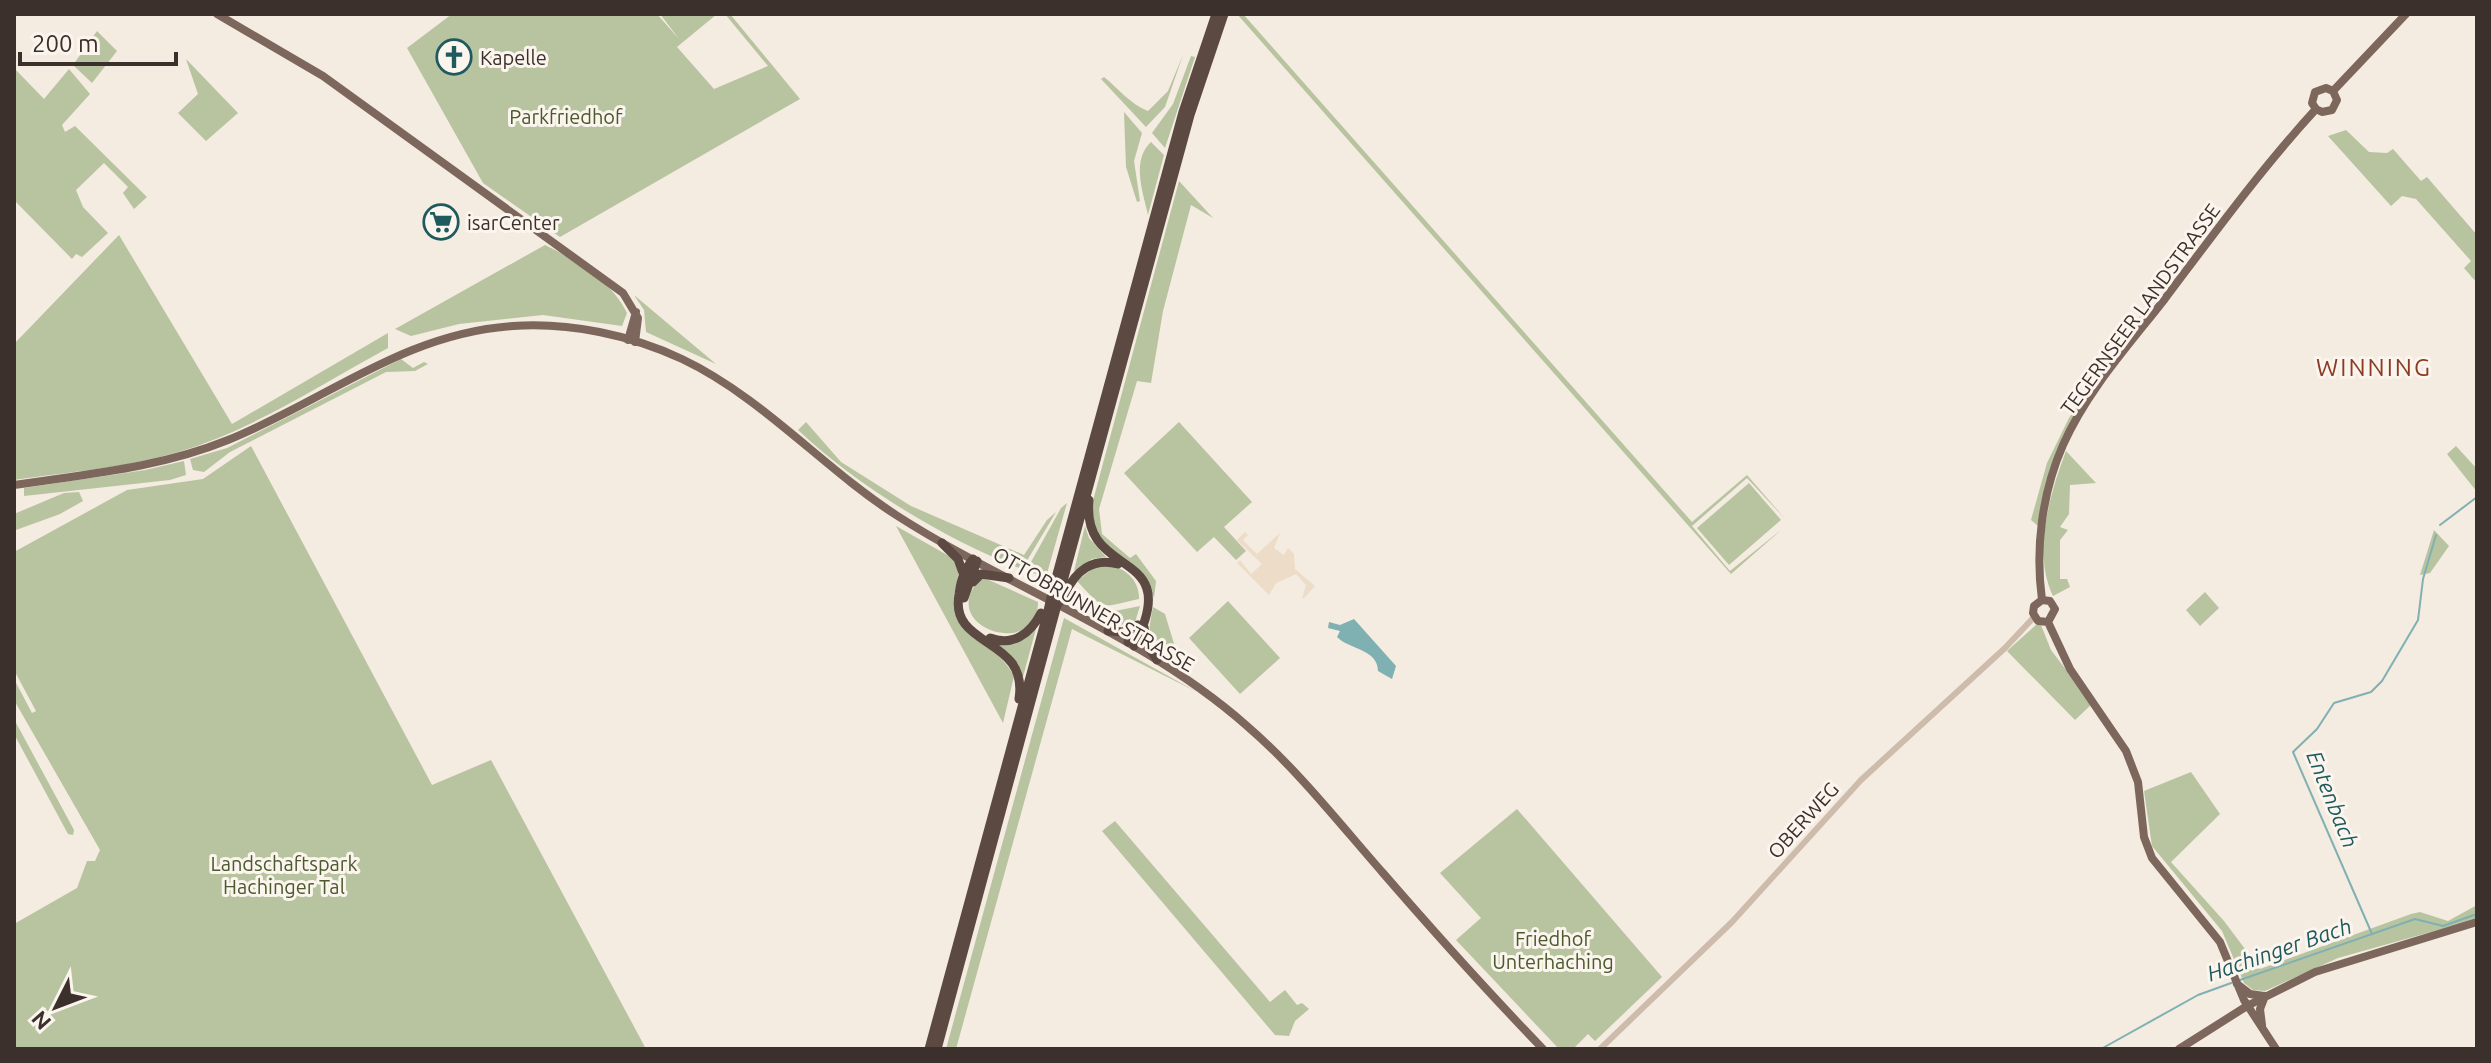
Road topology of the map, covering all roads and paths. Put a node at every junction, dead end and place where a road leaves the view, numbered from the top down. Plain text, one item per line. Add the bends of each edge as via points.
1 (217, 14) edge
2 (1216, 14) edge
3 (1224, 14) edge
4 (2406, 14) edge
5 (2333, 91) junction
6 (2316, 109) junction
7 (1175, 155) junction
8 (1171, 168) junction
9 (636, 311) junction
10 (639, 328) junction
11 (632, 341) junction
12 (656, 349) junction
13 (1093, 469) junction
14 (14, 485) edge
15 (942, 543) junction
16 (975, 560) junction
17 (963, 573) junction
18 (1009, 578) junction
19 (1057, 588) junction
20 (965, 590) junction
21 (2042, 600) junction
22 (1047, 616) junction
23 (2034, 617) junction
24 (2048, 622) junction
25 (1141, 625) junction
26 (1108, 631) junction
27 (1131, 644) junction
28 (1157, 660) junction
29 (1009, 753) junction
30 (2477, 922) edge
31 (2235, 979) junction
32 (2266, 996) junction
33 (2247, 1006) junction
34 (2234, 1013) junction
35 (2263, 1031) junction
36 (929, 1049) edge
37 (937, 1049) edge
38 (1543, 1049) edge
39 (1600, 1049) edge
40 (2179, 1049) edge
41 (2276, 1049) edge

1 - 9 main road via 291,55 416,143 623,293
2 - 7 highway
3 - 7 highway
4 - 5 main road, TEGERNSEER LANDSTRASSE
5 - 6 main road, TEGERNSEER LANDSTRASSE via 2315,92
5 - 6 main road, TEGERNSEER LANDSTRASSE via 2337,100 2332,110
6 - 21 main road, TEGERNSEER LANDSTRASSE via 2253,183 2076,420 2046,499 2039,549
7 - 8 highway
8 - 13 highway
8 - 19 highway
9 - 10 main road
9 - 11 main road
10 - 11 main road
10 - 12 main road
11 - 12 main road, OTTOBRUNNER STRASSE
11 - 14 main road, OTTOBRUNNER STRASSE via 547,325 478,330 415,346 199,451 145,466
12 - 15 main road, OTTOBRUNNER STRASSE via 727,385 848,483
13 - 19 highway
13 - 25 highway via 1088,508 1094,538 1145,580 1150,605
15 - 16 main road, OTTOBRUNNER STRASSE
15 - 17 highway
16 - 17 highway
16 - 18 main road, OTTOBRUNNER STRASSE
16 - 20 highway
17 - 29 highway via 957,601 965,625 1010,658 1020,678
18 - 20 highway via 981,574
18 - 26 main road, OTTOBRUNNER STRASSE
19 - 22 highway, bridge
19 - 22 highway, bridge via 1057,605
19 - 25 highway via 1091,564 1124,566 1146,596
20 - 22 highway via 967,618 978,631 1000,641 1022,636
21 - 23 main road, TEGERNSEER LANDSTRASSE via 2034,606
21 - 24 main road, TEGERNSEER LANDSTRASSE via 2055,609
22 - 29 highway
22 - 37 highway
23 - 24 main road
23 - 39 street, OBERWEG via 1866,774 1732,922
24 - 31 main road, TEGERNSEER LANDSTRASSE via 2070,669 2126,751 2138,782 2151,857 2214,933
25 - 26 highway
25 - 27 highway
25 - 28 highway
26 - 27 main road, OTTOBRUNNER STRASSE
27 - 28 main road, OTTOBRUNNER STRASSE
28 - 38 main road, OTTOBRUNNER STRASSE via 1246,725 1297,773
29 - 36 highway
30 - 32 main road via 2341,963
31 - 32 main road via 2250,994
31 - 33 main road, TEGERNSEER LANDSTRASSE
32 - 33 main road
32 - 35 main road via 2260,1009
33 - 34 main road
33 - 35 main road, TEGERNSEER LANDSTRASSE
34 - 35 main road via 2253,1020
34 - 40 main road
35 - 41 main road, TEGERNSEER LANDSTRASSE

